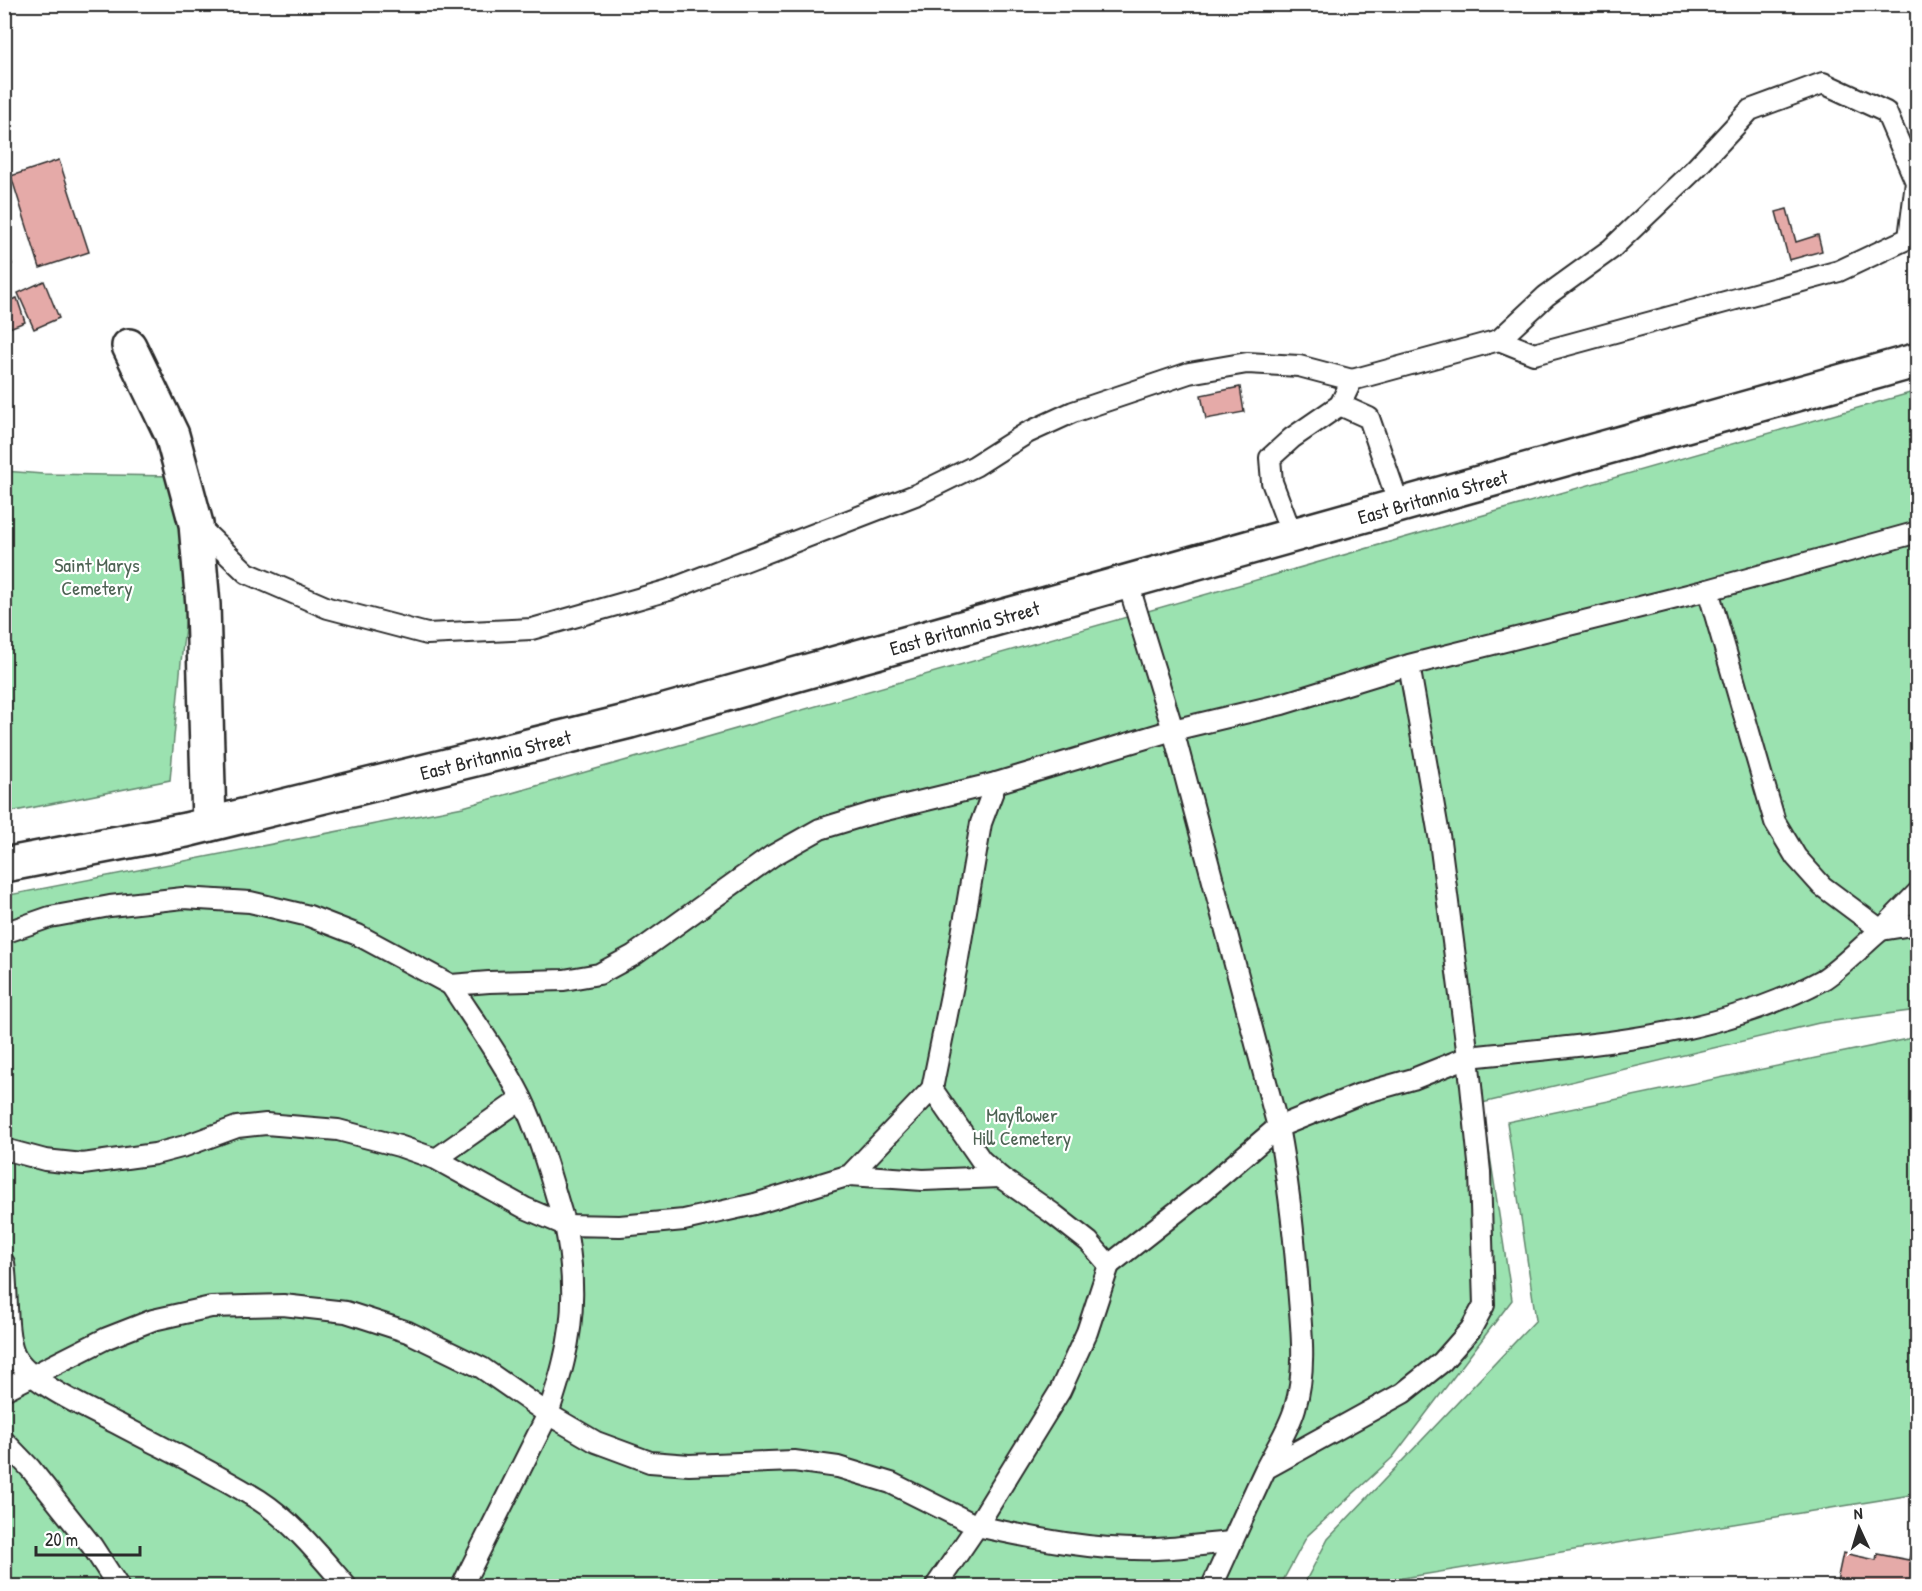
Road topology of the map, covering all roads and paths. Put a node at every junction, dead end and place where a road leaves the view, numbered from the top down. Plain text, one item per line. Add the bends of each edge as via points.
1 (1499, 340) junction
2 (129, 346) dead end
3 (1917, 360) edge
4 (1352, 380) junction
5 (1340, 405) junction
6 (1399, 506) junction
7 (196, 524) junction
8 (1917, 532) edge
9 (1292, 535) junction
10 (1127, 580) junction
11 (1708, 590) junction
12 (1409, 665) junction
13 (1173, 730) junction
14 (996, 783) junction
15 (209, 824) junction
16 (4, 865) edge
17 (1917, 892) edge
18 (1917, 924) edge
19 (1881, 930) junction
20 (4, 933) edge
21 (451, 985) junction
22 (1468, 1057) junction
23 (932, 1089) junction
24 (521, 1098) junction
25 (1278, 1127) junction
26 (4, 1149) edge
27 (436, 1159) junction
28 (850, 1175) junction
29 (1000, 1177) junction
30 (565, 1226) junction
31 (4, 1263) edge
32 (1108, 1265) junction
33 (32, 1375) junction
34 (4, 1390) edge
35 (548, 1414) junction
36 (4, 1441) edge
37 (1266, 1468) junction
38 (977, 1526) junction
39 (1231, 1542) junction
40 (118, 1587) edge
41 (346, 1587) edge
42 (462, 1587) edge
43 (936, 1587) edge
44 (1212, 1587) edge

1 - 1 lane via 1546,296 1611,249 1750,110 1823,83 1886,112 1917,182 1909,238 1839,271 1534,354
1 - 4 lane
2 - 7 street via 172,435
3 - 6 street, East Britannia Street
4 - 5 lane
4 - 7 lane via 1299,366 1247,363 1189,373 1073,412 918,494 669,590 532,628 427,634 328,608 247,573
5 - 6 lane via 1369,418
5 - 9 lane via 1270,458 1272,482
6 - 9 street, East Britannia Street
7 - 15 street via 203,605
8 - 11 lane
9 - 10 street, East Britannia Street
10 - 13 lane
10 - 15 street, East Britannia Street via 630,721
11 - 12 lane
11 - 19 lane via 1775,822 1796,857 1821,886
12 - 13 lane via 1282,704
12 - 22 lane via 1440,841
13 - 14 lane
13 - 25 lane
14 - 21 lane via 869,813 820,829 772,856 634,955 599,974 564,980
14 - 23 lane via 981,823
15 - 16 street, East Britannia Street
17 - 19 lane
18 - 19 lane
19 - 22 lane via 1824,979 1744,1014 1671,1032
20 - 21 lane via 50,917 110,906 183,898 250,902 309,916 358,935
21 - 24 lane
22 - 25 lane
22 - 37 lane via 1480,1172 1484,1305 1471,1329 1442,1362 1402,1393
23 - 28 lane
23 - 29 lane via 981,1160
24 - 27 lane
24 - 30 lane via 543,1152
25 - 32 lane
25 - 37 lane via 1295,1247 1302,1376 1295,1411
26 - 27 lane via 45,1160 83,1164 155,1155 237,1127 266,1124 338,1130
27 - 30 lane
28 - 29 lane via 923,1180
28 - 30 lane via 755,1204 684,1220
29 - 32 lane via 1089,1242
30 - 35 lane via 571,1254 572,1304 565,1359
31 - 33 lane via 14,1354
32 - 38 lane via 1087,1332 1060,1391
33 - 34 lane
33 - 35 lane via 153,1320 211,1307 283,1305 346,1312 408,1332 482,1368
33 - 41 lane via 73,1402 261,1502 306,1540
35 - 38 lane via 596,1442 650,1462 689,1465 794,1461 838,1467 891,1484
35 - 42 lane
36 - 40 lane via 85,1538
37 - 39 lane
38 - 39 lane via 1039,1540 1119,1549
38 - 43 lane
39 - 44 lane

